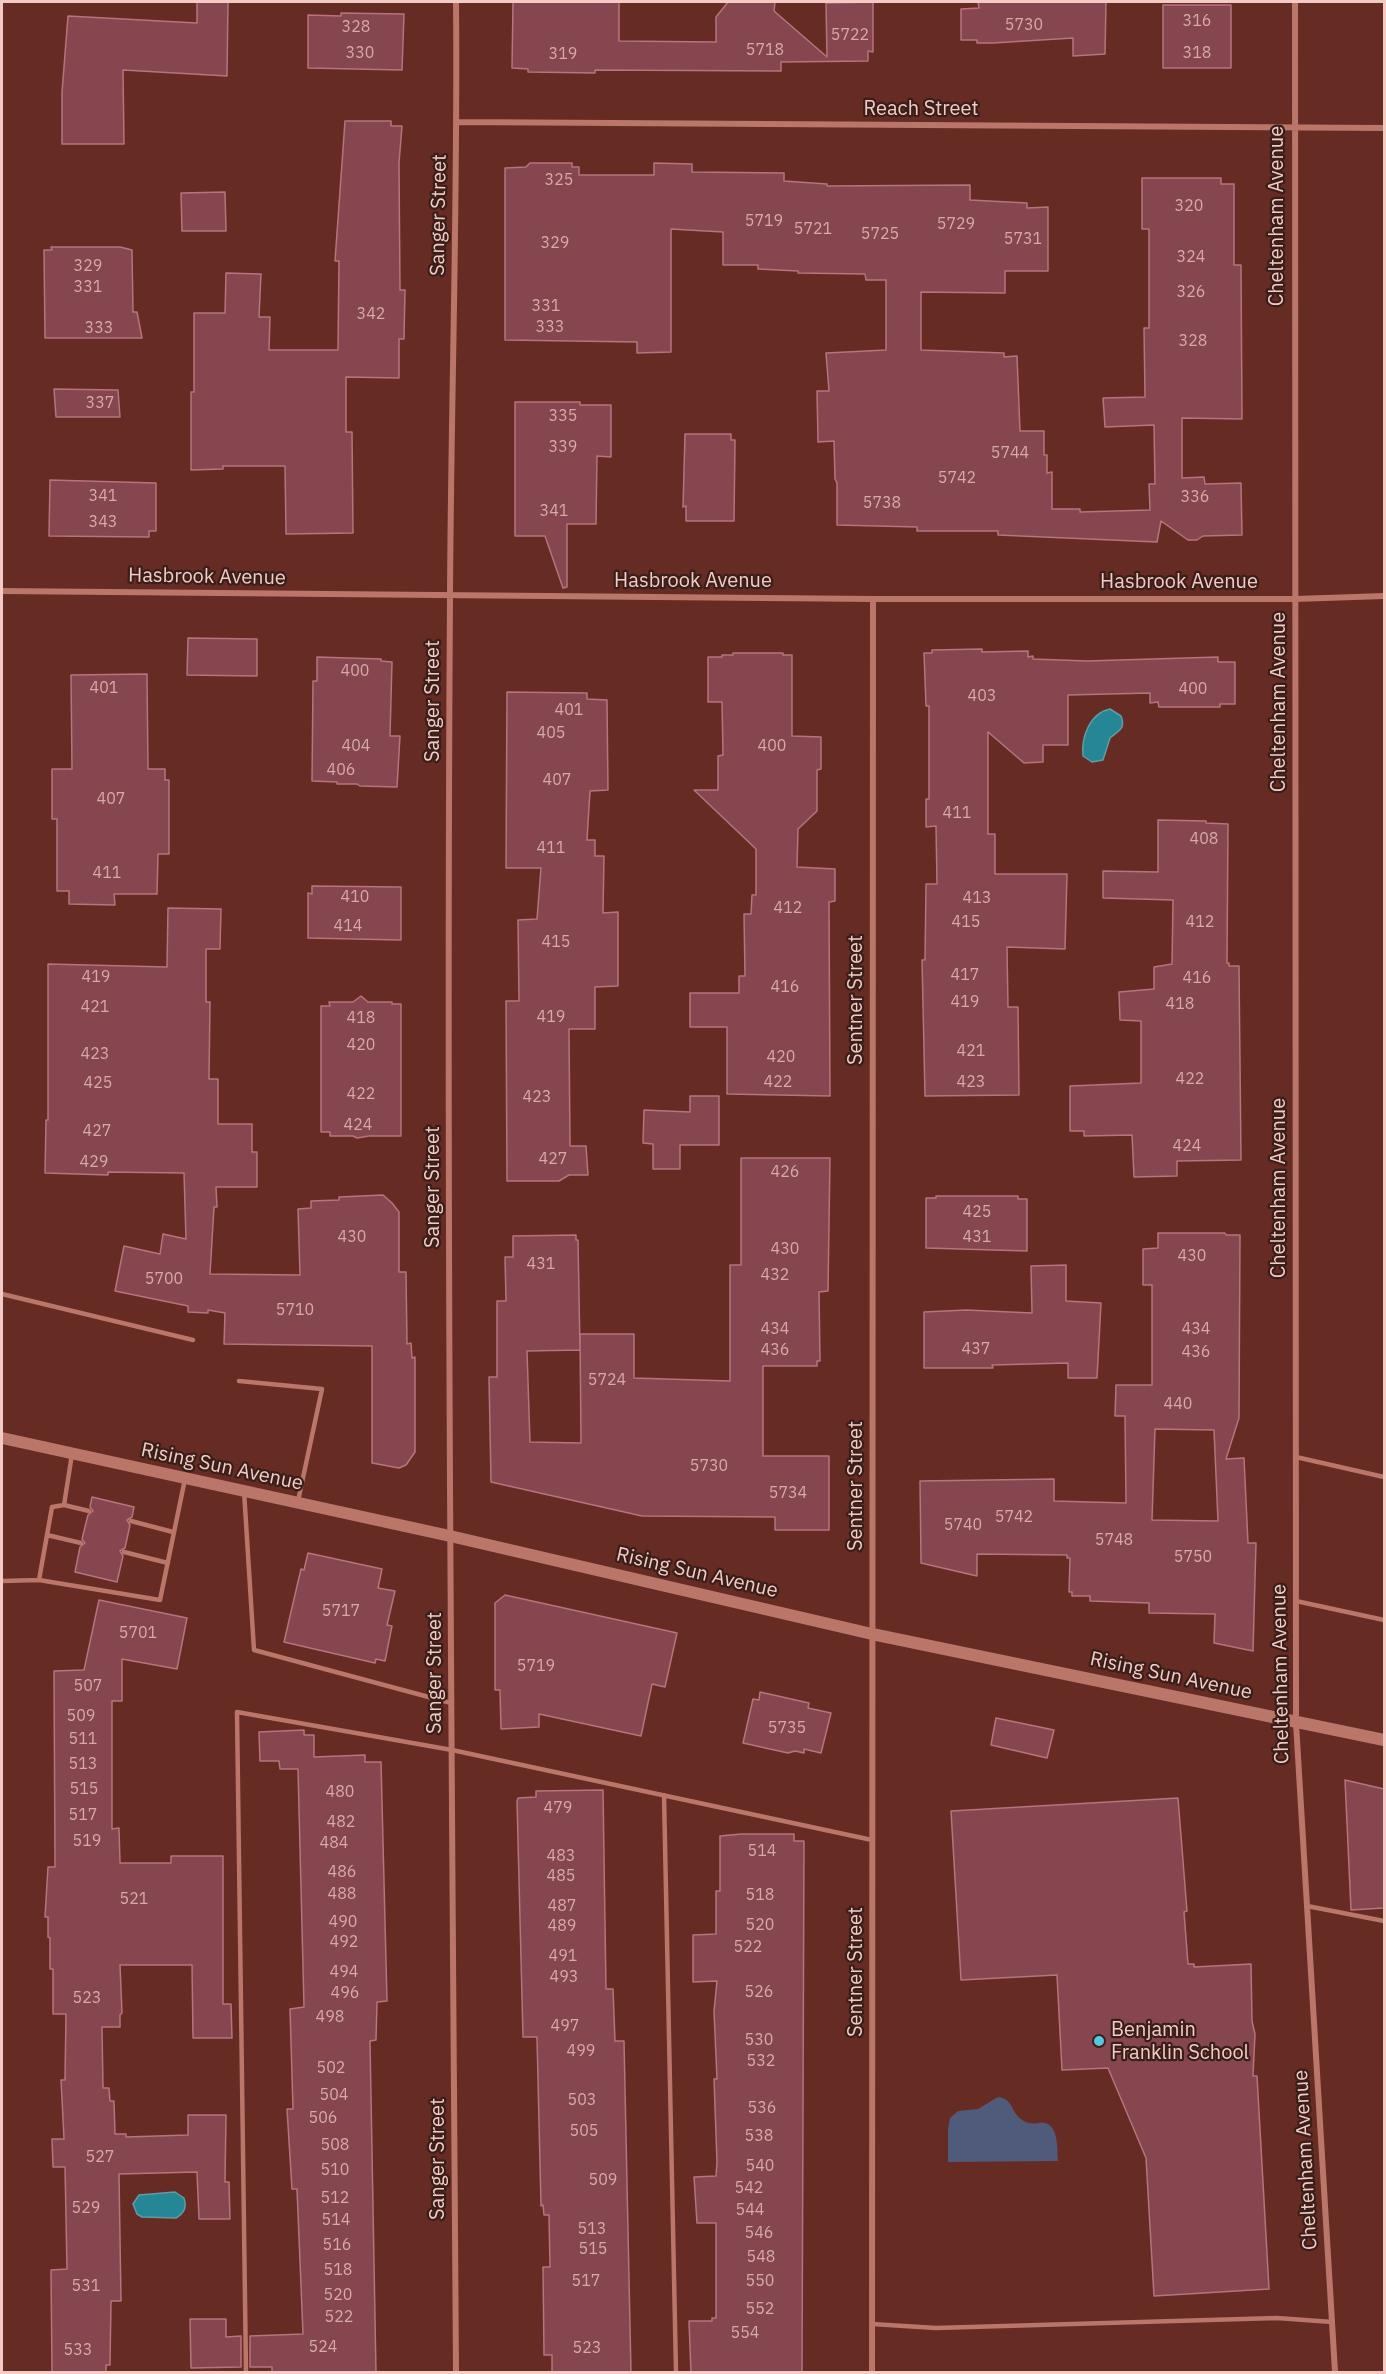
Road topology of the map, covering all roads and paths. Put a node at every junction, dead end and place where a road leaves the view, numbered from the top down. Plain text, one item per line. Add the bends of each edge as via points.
1 (456, 2) edge
2 (1295, 2) edge
3 (457, 122) junction
4 (1293, 128) junction
5 (1384, 128) edge
6 (2, 591) edge
7 (450, 596) junction
8 (1384, 596) edge
9 (873, 599) junction
10 (1295, 599) junction
11 (2, 1294) edge
12 (193, 1340) dead end
13 (239, 1381) dead end
14 (2, 1438) edge
15 (72, 1453) junction
16 (1296, 1457) junction
17 (1384, 1477) edge
18 (185, 1479) junction
19 (244, 1491) junction
20 (298, 1503) junction
21 (64, 1505) junction
22 (88, 1511) dead end
23 (131, 1521) dead end
24 (174, 1532) junction
25 (47, 1535) junction
26 (450, 1536) junction
27 (81, 1543) dead end
28 (124, 1552) dead end
29 (168, 1563) junction
30 (39, 1580) junction
31 (2, 1581) edge
32 (1296, 1601) junction
33 (1384, 1620) edge
34 (872, 1634) junction
35 (451, 1703) junction
36 (1296, 1723) junction
37 (1384, 1740) edge
38 (452, 1750) junction
39 (664, 1796) junction
40 (872, 1840) junction
41 (1307, 1906) junction
42 (1384, 1921) edge
43 (1332, 2322) junction
44 (872, 2324) junction
45 (246, 2373) edge
46 (456, 2373) edge
47 (676, 2373) edge
48 (872, 2373) edge
49 (1335, 2373) edge

1 - 3 street, Sanger Street
2 - 4 street, Cheltenham Avenue
3 - 4 street, Reach Street
3 - 7 street, Sanger Street
4 - 5 street, Reach Street
4 - 10 street, Cheltenham Avenue
6 - 7 street, Hasbrook Avenue
7 - 9 street, Hasbrook Avenue
7 - 26 street, Sanger Street
8 - 10 street, Hasbrook Avenue
9 - 10 street, Hasbrook Avenue
9 - 34 street, Sentner Street
10 - 16 street, Cheltenham Avenue
11 - 12 lane
13 - 20 lane via 322,1389
14 - 15 main road, Rising Sun Avenue
15 - 18 main road, Rising Sun Avenue
15 - 21 lane
16 - 17 lane
16 - 32 street, Cheltenham Avenue
18 - 19 main road, Rising Sun Avenue
18 - 24 lane
19 - 20 main road, Rising Sun Avenue
19 - 35 lane via 254,1650
20 - 26 main road, Rising Sun Avenue
21 - 22 lane
21 - 25 lane via 52,1507
23 - 24 lane
24 - 29 lane
25 - 27 lane
25 - 30 lane
26 - 34 main road, Rising Sun Avenue
26 - 35 street, Sanger Street
28 - 29 lane
29 - 30 lane via 160,1600
30 - 31 lane
32 - 33 lane
32 - 36 street, Cheltenham Avenue
34 - 36 main road, Rising Sun Avenue
34 - 40 street, Sentner Street
35 - 38 street, Sanger Street
36 - 37 main road, Rising Sun Avenue
36 - 41 street, Cheltenham Avenue
38 - 39 lane
38 - 45 lane via 237,1712
38 - 46 street, Sanger Street
39 - 40 lane
39 - 47 lane
40 - 44 street, Sentner Street
41 - 42 lane
41 - 43 street, Cheltenham Avenue
43 - 44 lane via 1277,2318 936,2328
43 - 49 street, Cheltenham Avenue
44 - 48 street, Sentner Street

